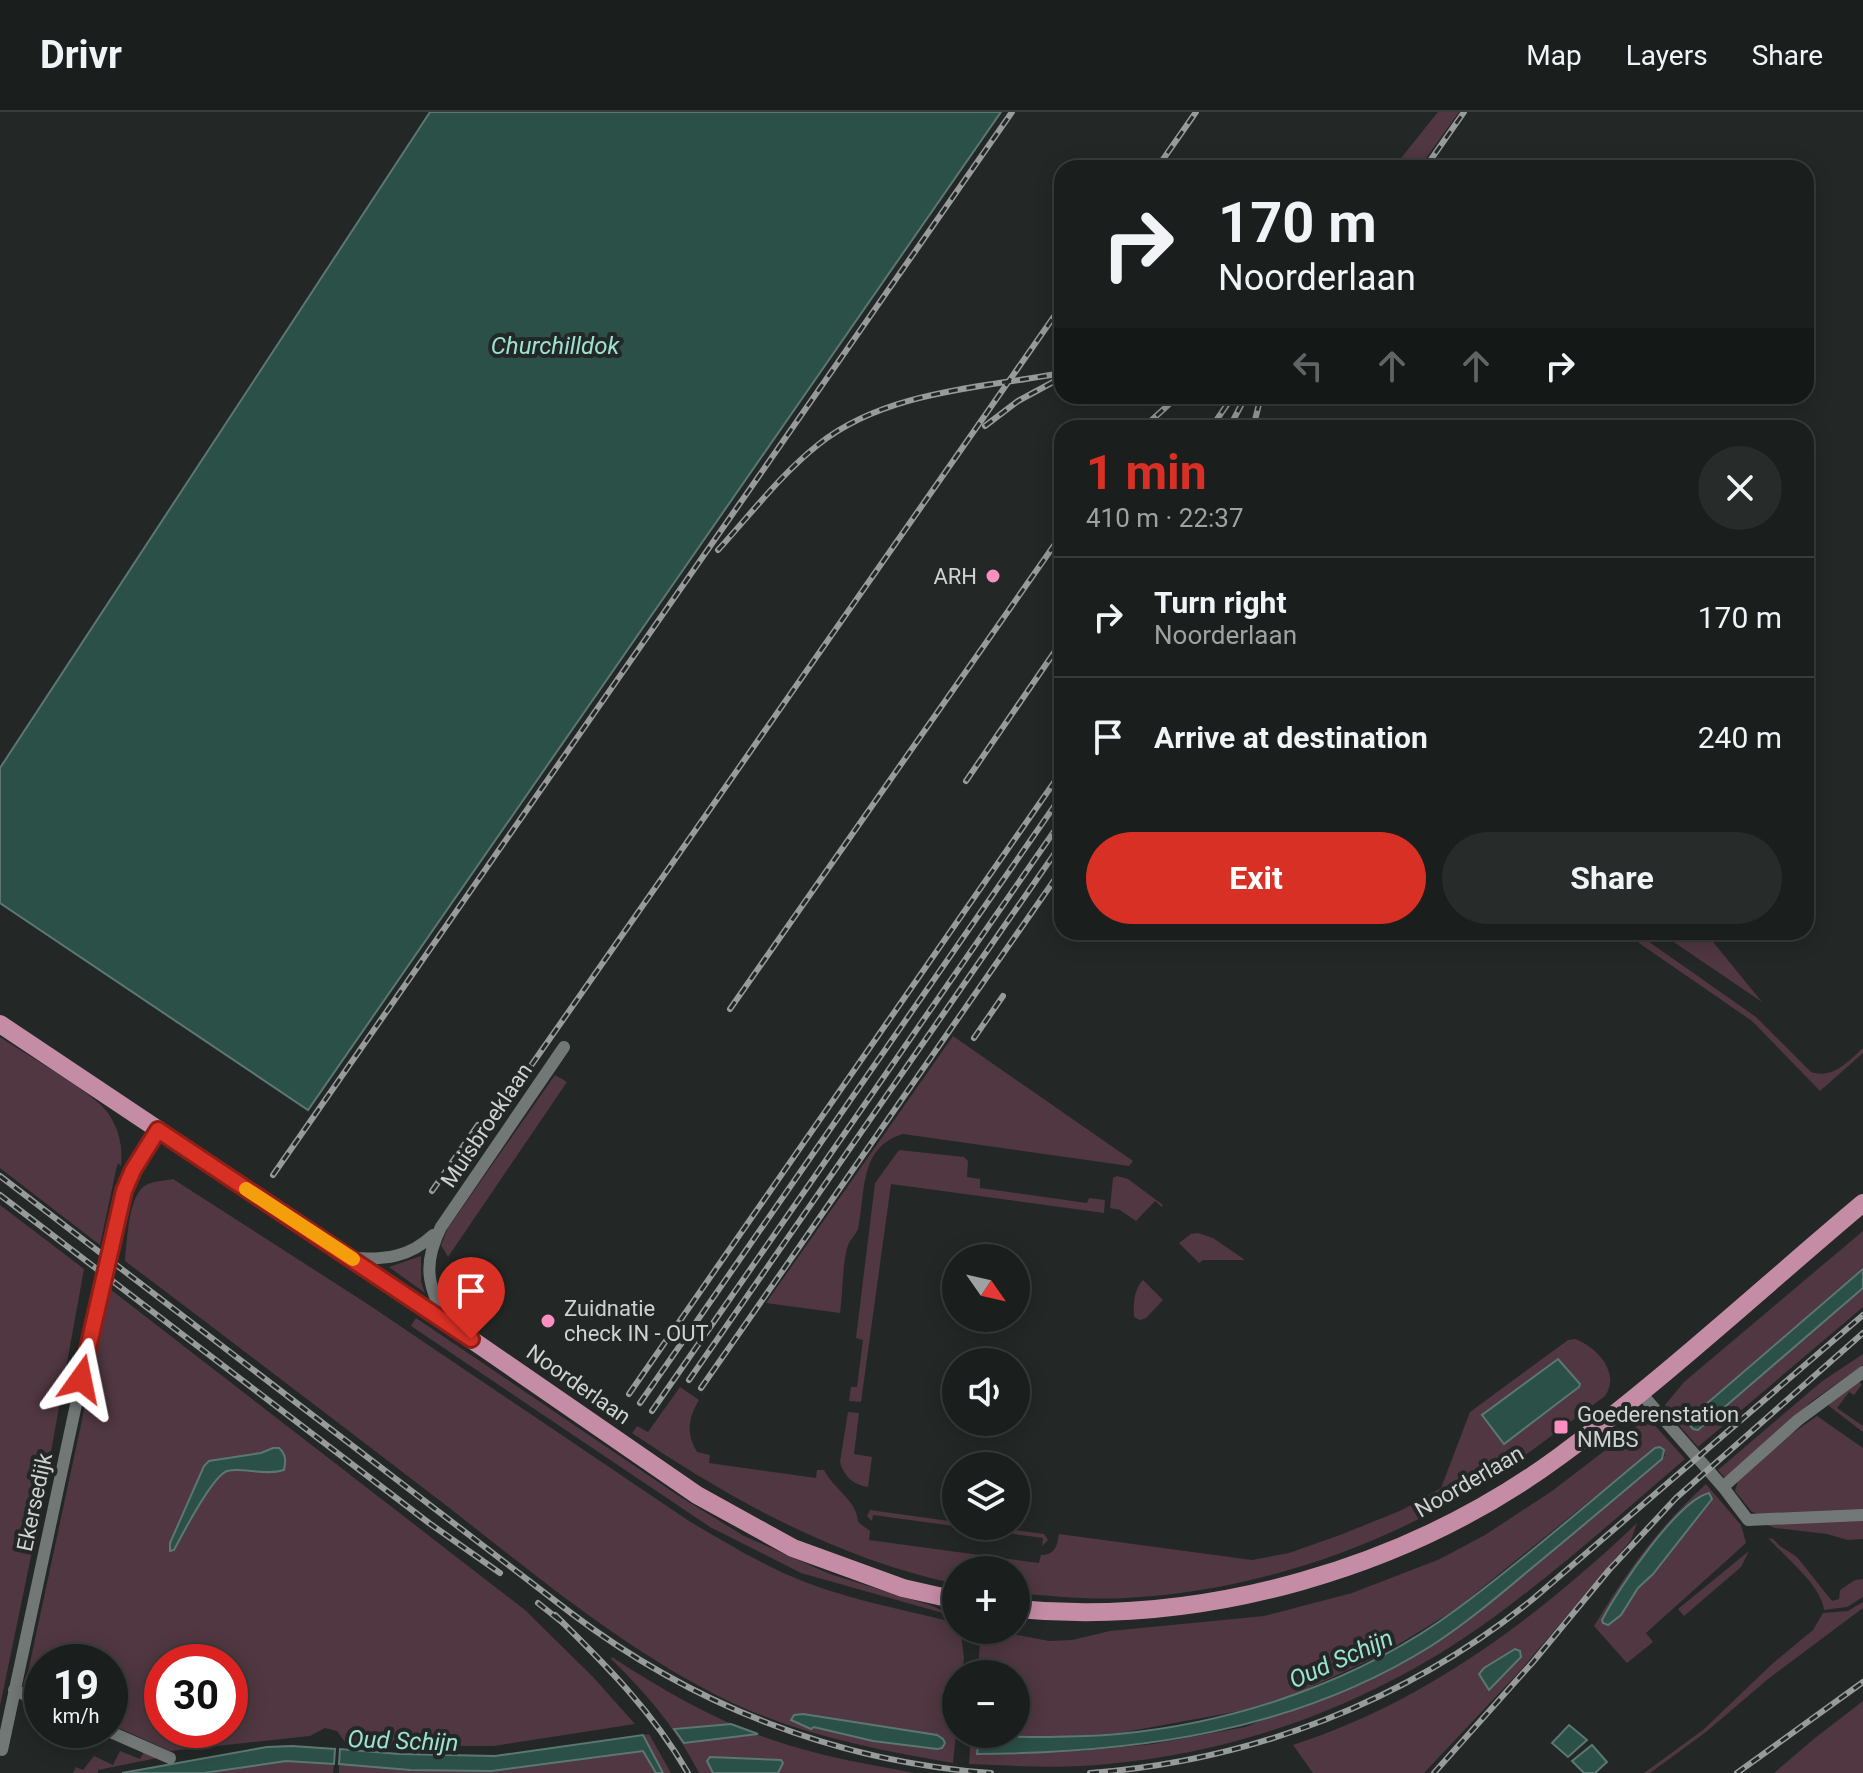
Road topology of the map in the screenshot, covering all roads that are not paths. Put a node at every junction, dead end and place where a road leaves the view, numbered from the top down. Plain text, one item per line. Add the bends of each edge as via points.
1 (0, 1024) edge
2 (564, 1047) dead end
3 (158, 1130) junction
4 (1863, 1203) edge
5 (441, 1227) junction
6 (351, 1257) junction
7 (446, 1322) junction
8 (1863, 1372) edge
9 (1640, 1392) junction
10 (1723, 1487) junction
11 (1863, 1515) edge
12 (942, 1597) edge
13 (1030, 1610) edge
14 (14, 1690) junction
15 (24, 1694) edge
16 (128, 1740) edge
17 (2, 1750) edge
18 (170, 1758) dead end

1 - 3 main road, Noorderlaan
2 - 5 street, Muisbroeklaan
3 - 6 main road, Noorderlaan
3 - 14 street, Ekersedijk via 124,1191
4 - 9 main road, Noorderlaan
5 - 6 street, Muisbroeklaan via 395,1257
5 - 7 street, Muisbroeklaan via 428,1262
6 - 7 main road, Noorderlaan
7 - 12 main road, Noorderlaan via 745,1523 851,1571
8 - 10 street via 1798,1420
9 - 10 street
9 - 13 main road, Noorderlaan via 1507,1490 1401,1547 1345,1567 1218,1601 1159,1609
10 - 11 street via 1748,1520
14 - 15 street
14 - 17 street, Ekersedijk
16 - 18 street

